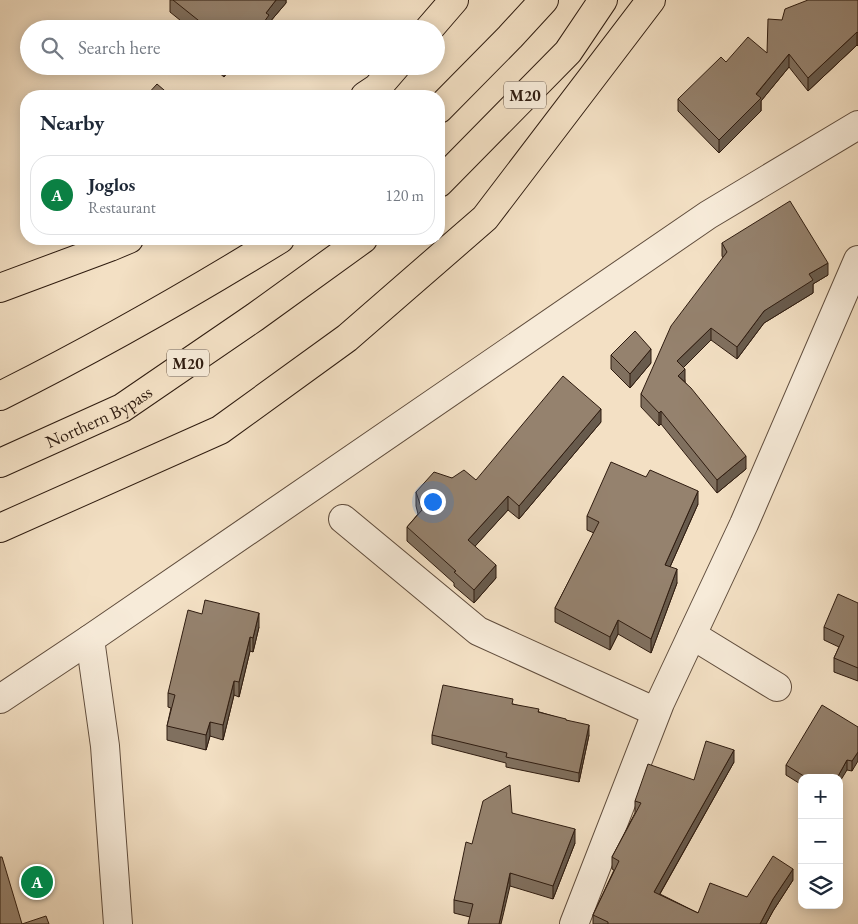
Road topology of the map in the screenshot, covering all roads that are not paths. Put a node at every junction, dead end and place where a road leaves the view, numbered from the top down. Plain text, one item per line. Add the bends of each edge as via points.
1 (445, 0) edge
2 (454, 0) edge
3 (544, 0) edge
4 (603, 0) edge
5 (651, 0) edge
6 (427, 20) edge
7 (437, 20) edge
8 (374, 75) edge
9 (389, 75) edge
10 (358, 90) edge
11 (375, 90) edge
12 (445, 103) edge
13 (858, 125) edge
14 (445, 177) edge
15 (116, 245) edge
16 (270, 245) edge
17 (355, 245) edge
18 (858, 260) edge
19 (0, 288) edge
20 (0, 396) edge
21 (0, 463) edge
22 (343, 519) dead end
23 (0, 528) edge
24 (692, 635) junction
25 (90, 639) junction
26 (777, 687) dead end
27 (0, 699) edge
28 (656, 712) junction
29 (118, 924) edge
30 (574, 924) edge

1 - 6 street
2 - 7 highway
3 - 12 highway
4 - 14 highway, M20 via 568,52
5 - 23 highway via 485,218 347,338 220,430
8 - 10 street
9 - 11 highway
13 - 25 street via 708,215
15 - 19 highway
16 - 20 highway via 148,318
17 - 21 highway, Northern Bypass / M20 via 122,408
18 - 24 street via 748,515
22 - 28 street via 478,631
24 - 26 street
24 - 28 street
25 - 27 street
25 - 29 street via 105,746
28 - 30 street

